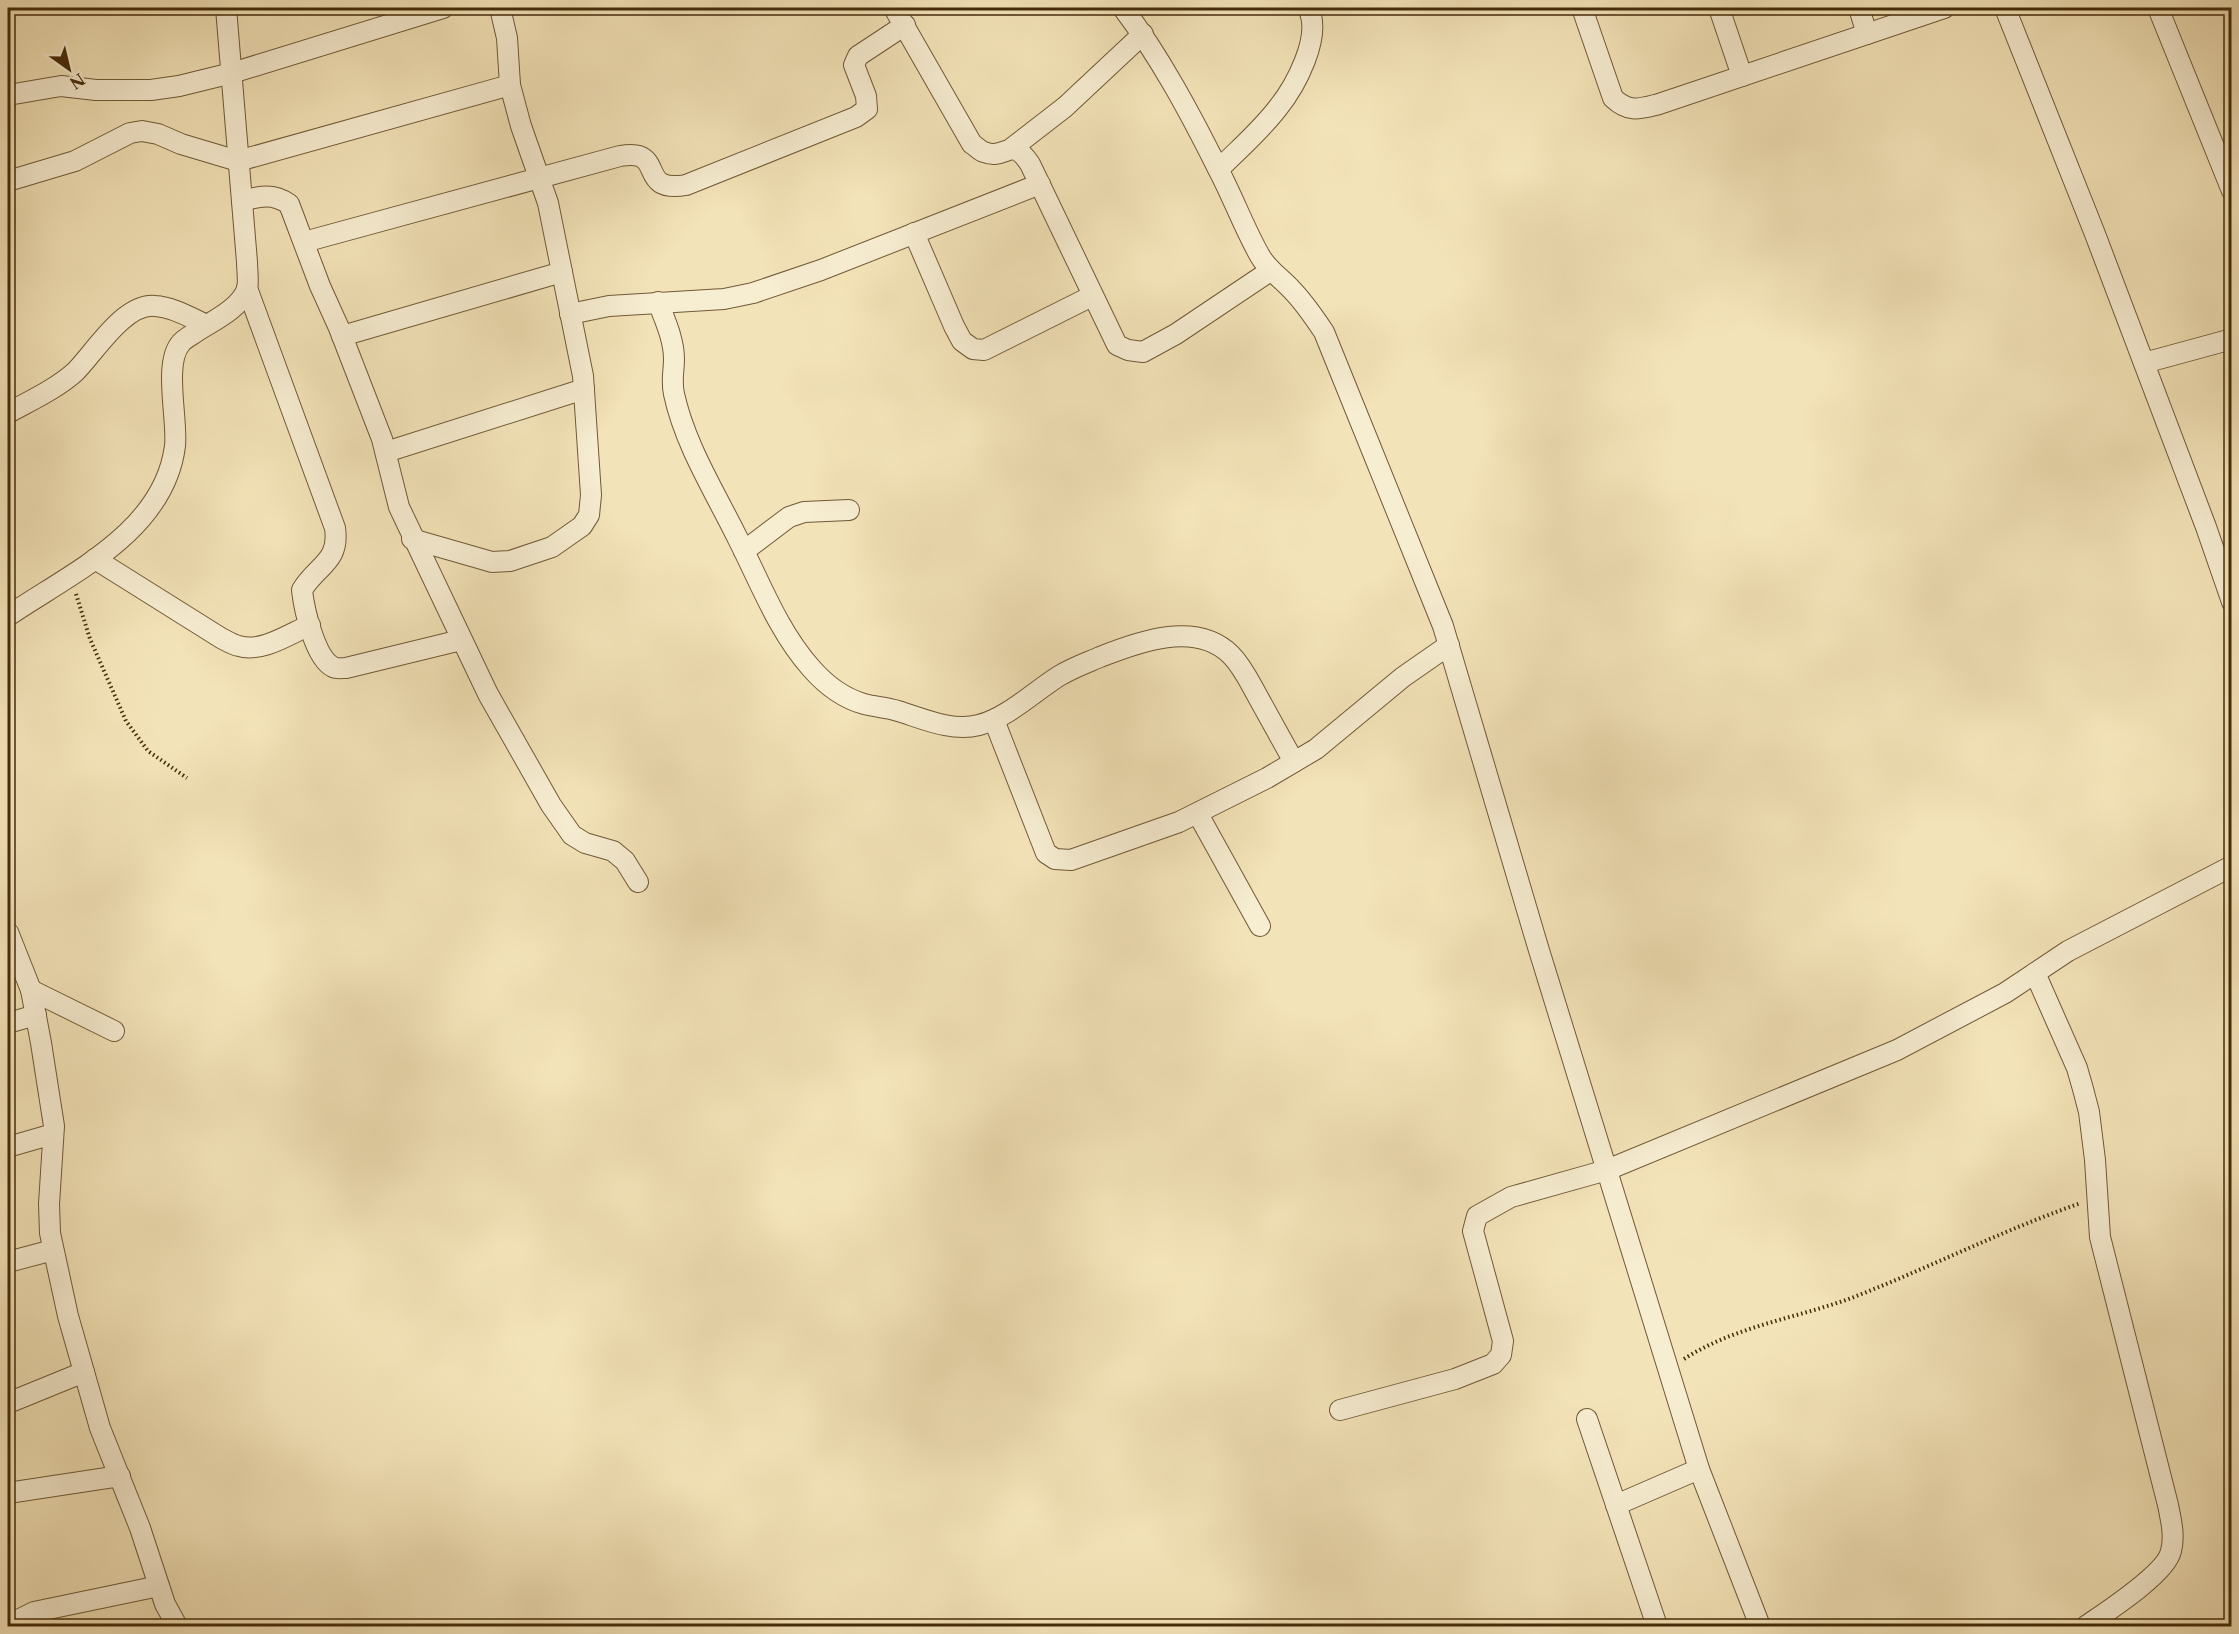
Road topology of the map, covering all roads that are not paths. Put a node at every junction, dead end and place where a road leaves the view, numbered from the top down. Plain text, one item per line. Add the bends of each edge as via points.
1 (226, 8) edge
2 (443, 8) edge
3 (500, 8) edge
4 (894, 8) edge
5 (1123, 8) edge
6 (1312, 8) edge
7 (1582, 8) edge
8 (1719, 8) edge
9 (1858, 8) edge
10 (1944, 8) edge
11 (2005, 8) edge
12 (2158, 8) edge
13 (905, 26) junction
14 (1143, 34) junction
15 (1867, 34) junction
16 (232, 73) junction
17 (1742, 76) junction
18 (510, 85) junction
19 (8, 95) edge
20 (1012, 148) junction
21 (238, 162) junction
22 (1219, 169) junction
23 (539, 179) junction
24 (8, 181) edge
25 (1040, 183) junction
26 (2232, 191) edge
27 (242, 201) junction
28 (914, 233) junction
29 (304, 242) junction
30 (1270, 271) junction
31 (562, 272) junction
32 (247, 288) junction
33 (1092, 296) junction
34 (658, 302) junction
35 (570, 314) junction
36 (207, 325) junction
37 (342, 336) junction
38 (2232, 339) edge
39 (2144, 363) junction
40 (584, 389) junction
41 (8, 413) edge
42 (386, 452) junction
43 (849, 510) dead end
44 (412, 539) junction
45 (744, 551) junction
46 (95, 559) junction
47 (2232, 602) edge
48 (8, 616) edge
49 (310, 625) junction
50 (461, 640) junction
51 (1449, 645) junction
52 (994, 720) junction
53 (1294, 762) junction
54 (1198, 814) junction
55 (2232, 866) edge
56 (638, 882) dead end
57 (1260, 926) dead end
58 (8, 932) edge
59 (2035, 973) junction
60 (31, 990) junction
61 (36, 1015) junction
62 (8, 1023) edge
63 (114, 1031) dead end
64 (53, 1134) junction
65 (8, 1147) edge
66 (1606, 1170) junction
67 (53, 1250) junction
68 (8, 1262) edge
69 (84, 1372) junction
70 (8, 1403) edge
71 (1340, 1410) dead end
72 (1587, 1419) dead end
73 (1699, 1469) junction
74 (120, 1476) junction
75 (8, 1493) edge
76 (1616, 1505) junction
77 (159, 1586) junction
78 (36, 1619) edge
79 (8, 1625) edge
80 (177, 1626) edge
81 (1657, 1626) edge
82 (1760, 1626) edge
83 (2086, 1626) edge

1 - 16 street
2 - 16 street
3 - 18 street via 507,38
4 - 13 street
5 - 14 street
6 - 22 street via 1312,40 1306,60 1279,107
7 - 17 street via 1613,98 1623,108 1638,110
8 - 17 street
9 - 15 street
10 - 15 street
11 - 39 street
12 - 26 street
13 - 20 street via 972,144 997,154
13 - 23 street via 858,56 854,65 867,109 856,117 686,185 660,183 645,160 637,155 620,156
14 - 20 street via 1065,107
14 - 22 street
15 - 17 street
16 - 19 street via 151,90 61,86
16 - 21 street
18 - 21 street
18 - 23 street
20 - 25 street via 1022,152
21 - 24 street via 142,131 130,133 75,161
21 - 27 street
22 - 30 street
23 - 29 street
23 - 31 street
25 - 28 street
25 - 33 street
27 - 29 street via 273,196 289,204
27 - 32 street
28 - 33 street via 954,326 962,341 973,349 984,350
28 - 34 street via 753,293
29 - 37 street
30 - 33 street via 1143,352 1117,345
30 - 51 street via 1310,310 1324,332
31 - 35 street
31 - 37 street
32 - 36 street via 238,303
32 - 49 street via 335,528 335,551 302,590
34 - 35 street
34 - 45 street via 672,343 672,383 680,413 701,467
35 - 40 street
36 - 41 street via 153,305 137,308 72,374
36 - 46 street via 180,343 174,356 176,424 170,469 150,507
37 - 42 street
38 - 39 street
39 - 47 street
40 - 42 street
40 - 44 street via 591,495 589,515 582,526 552,547 510,561 492,562
42 - 44 street via 399,507
43 - 45 street via 804,512 789,517
44 - 50 street
45 - 52 street via 791,642 811,668 843,695 862,704 886,707 951,727 966,728
46 - 48 street
46 - 49 street via 237,646 263,646
49 - 50 street via 324,661 334,668 365,665
50 - 56 street via 561,821 585,843 613,851 625,861
51 - 53 street
51 - 66 street
52 - 53 street via 1069,671 1138,643 1179,636 1216,645 1229,653
52 - 54 street via 1040,842 1055,860 1071,860
53 - 54 street
54 - 57 street
55 - 59 street via 2068,951
58 - 60 street
59 - 66 street via 1986,1004 1897,1050
59 - 83 street via 2083,1089 2091,1129 2100,1237 2173,1533 2171,1553 2153,1576
60 - 61 street
60 - 63 street
61 - 62 street
61 - 64 street
64 - 65 street
64 - 67 street via 49,1204
66 - 71 street via 1511,1197 1476,1216 1473,1231 1503,1341 1501,1355 1493,1364
66 - 73 street
67 - 68 street
67 - 69 street
69 - 70 street
69 - 74 street via 100,1428
72 - 76 street
73 - 76 street
73 - 82 street
74 - 75 street
74 - 77 street
76 - 81 street
77 - 78 street
77 - 80 street
78 - 79 street

